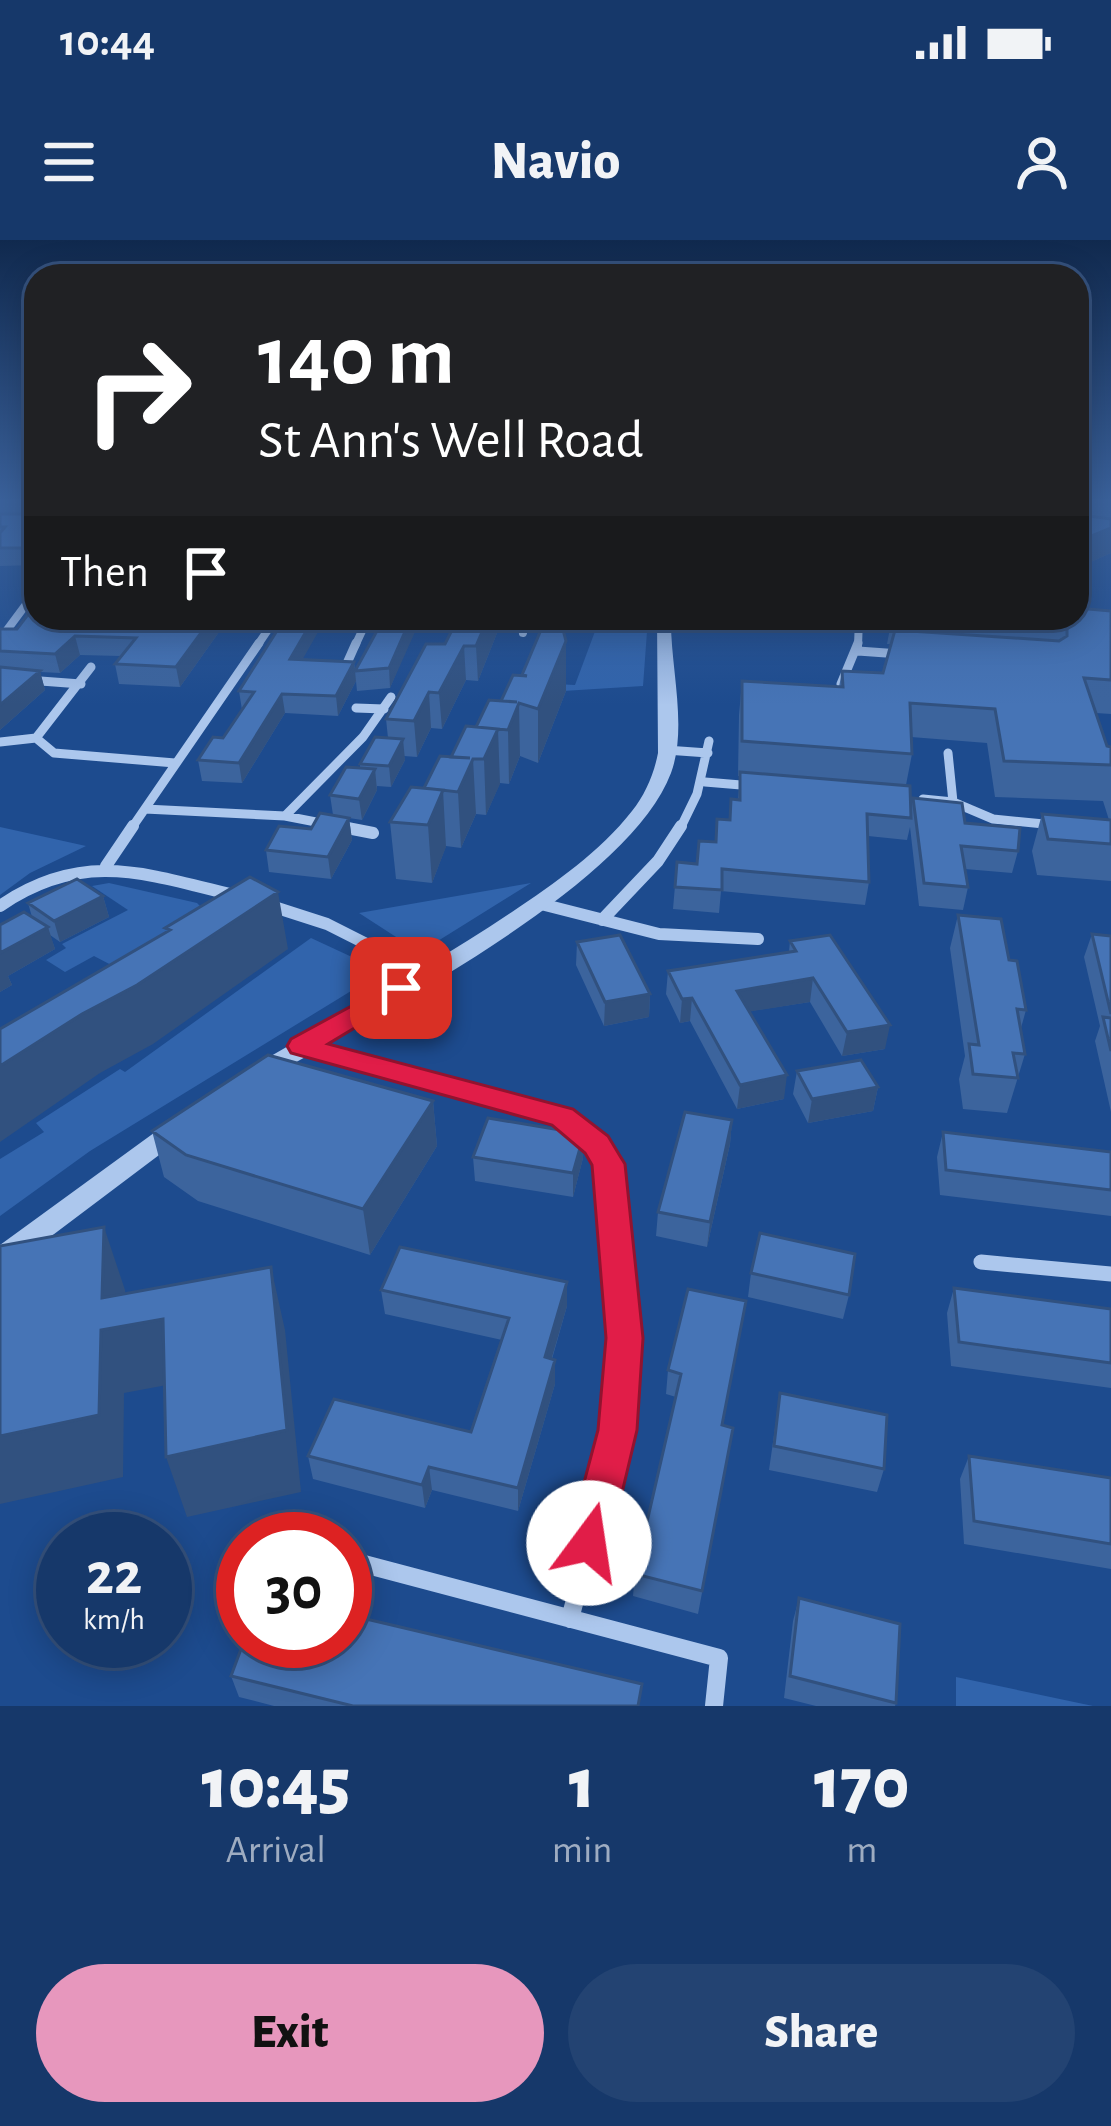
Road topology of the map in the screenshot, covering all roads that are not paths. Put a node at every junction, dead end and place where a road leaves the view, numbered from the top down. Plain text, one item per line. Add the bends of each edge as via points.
1 (24, 607) edge
2 (0, 619) edge
3 (14, 620) junction
4 (7, 629) edge
5 (268, 630) edge
6 (362, 630) edge
7 (524, 630) edge
8 (664, 630) edge
9 (859, 630) edge
10 (523, 633) dead end
11 (858, 651) junction
12 (918, 655) edge
13 (91, 667) dead end
14 (344, 670) edge
15 (0, 678) edge
16 (81, 683) junction
17 (841, 685) edge
18 (391, 697) edge
19 (356, 707) dead end
20 (384, 709) junction
21 (36, 738) junction
22 (195, 738) junction
23 (219, 739) edge
24 (0, 742) edge
25 (333, 747) dead end
26 (350, 749) junction
27 (666, 750) junction
28 (948, 754) dead end
29 (175, 763) junction
30 (705, 782) junction
31 (762, 787) edge
32 (905, 798) edge
33 (953, 802) junction
34 (145, 808) junction
35 (285, 816) junction
36 (1062, 826) edge
37 (373, 833) dead end
38 (106, 866) junction
39 (234, 896) junction
40 (541, 904) junction
41 (0, 906) edge
42 (214, 913) edge
43 (602, 920) junction
44 (758, 939) dead end
45 (426, 974) junction
46 (302, 1046) junction
47 (247, 1081) edge
48 (191, 1118) edge
49 (0, 1260) edge
50 (981, 1262) dead end
51 (1111, 1274) edge
52 (372, 1566) edge
53 (570, 1618) junction
54 (714, 1706) edge

1 - 3 street
2 - 3 street
3 - 4 street
5 - 22 street
6 - 14 street
7 - 10 street
8 - 27 street
9 - 11 street
11 - 12 street
11 - 17 street
13 - 16 street
15 - 16 street
16 - 21 street
18 - 20 street
19 - 20 street
20 - 26 street
21 - 24 street
21 - 29 street via 54,753
22 - 23 street
22 - 29 street
25 - 26 street
26 - 35 street
27 - 30 street via 708,747
27 - 40 street via 656,788 631,821
28 - 33 street
29 - 34 street
30 - 31 street
30 - 43 street via 657,861
32 - 33 street
33 - 36 street via 993,819
34 - 35 street
34 - 38 street
35 - 37 street
38 - 39 street
38 - 41 street via 53,874
39 - 42 street
39 - 45 street via 327,924
40 - 43 street
40 - 45 street
43 - 44 street via 659,934
45 - 46 street
46 - 47 street
46 - 53 street via 562,1117 605,1155 625,1338 617,1430
48 - 49 street
50 - 51 street
52 - 53 street
53 - 54 street via 719,1658

